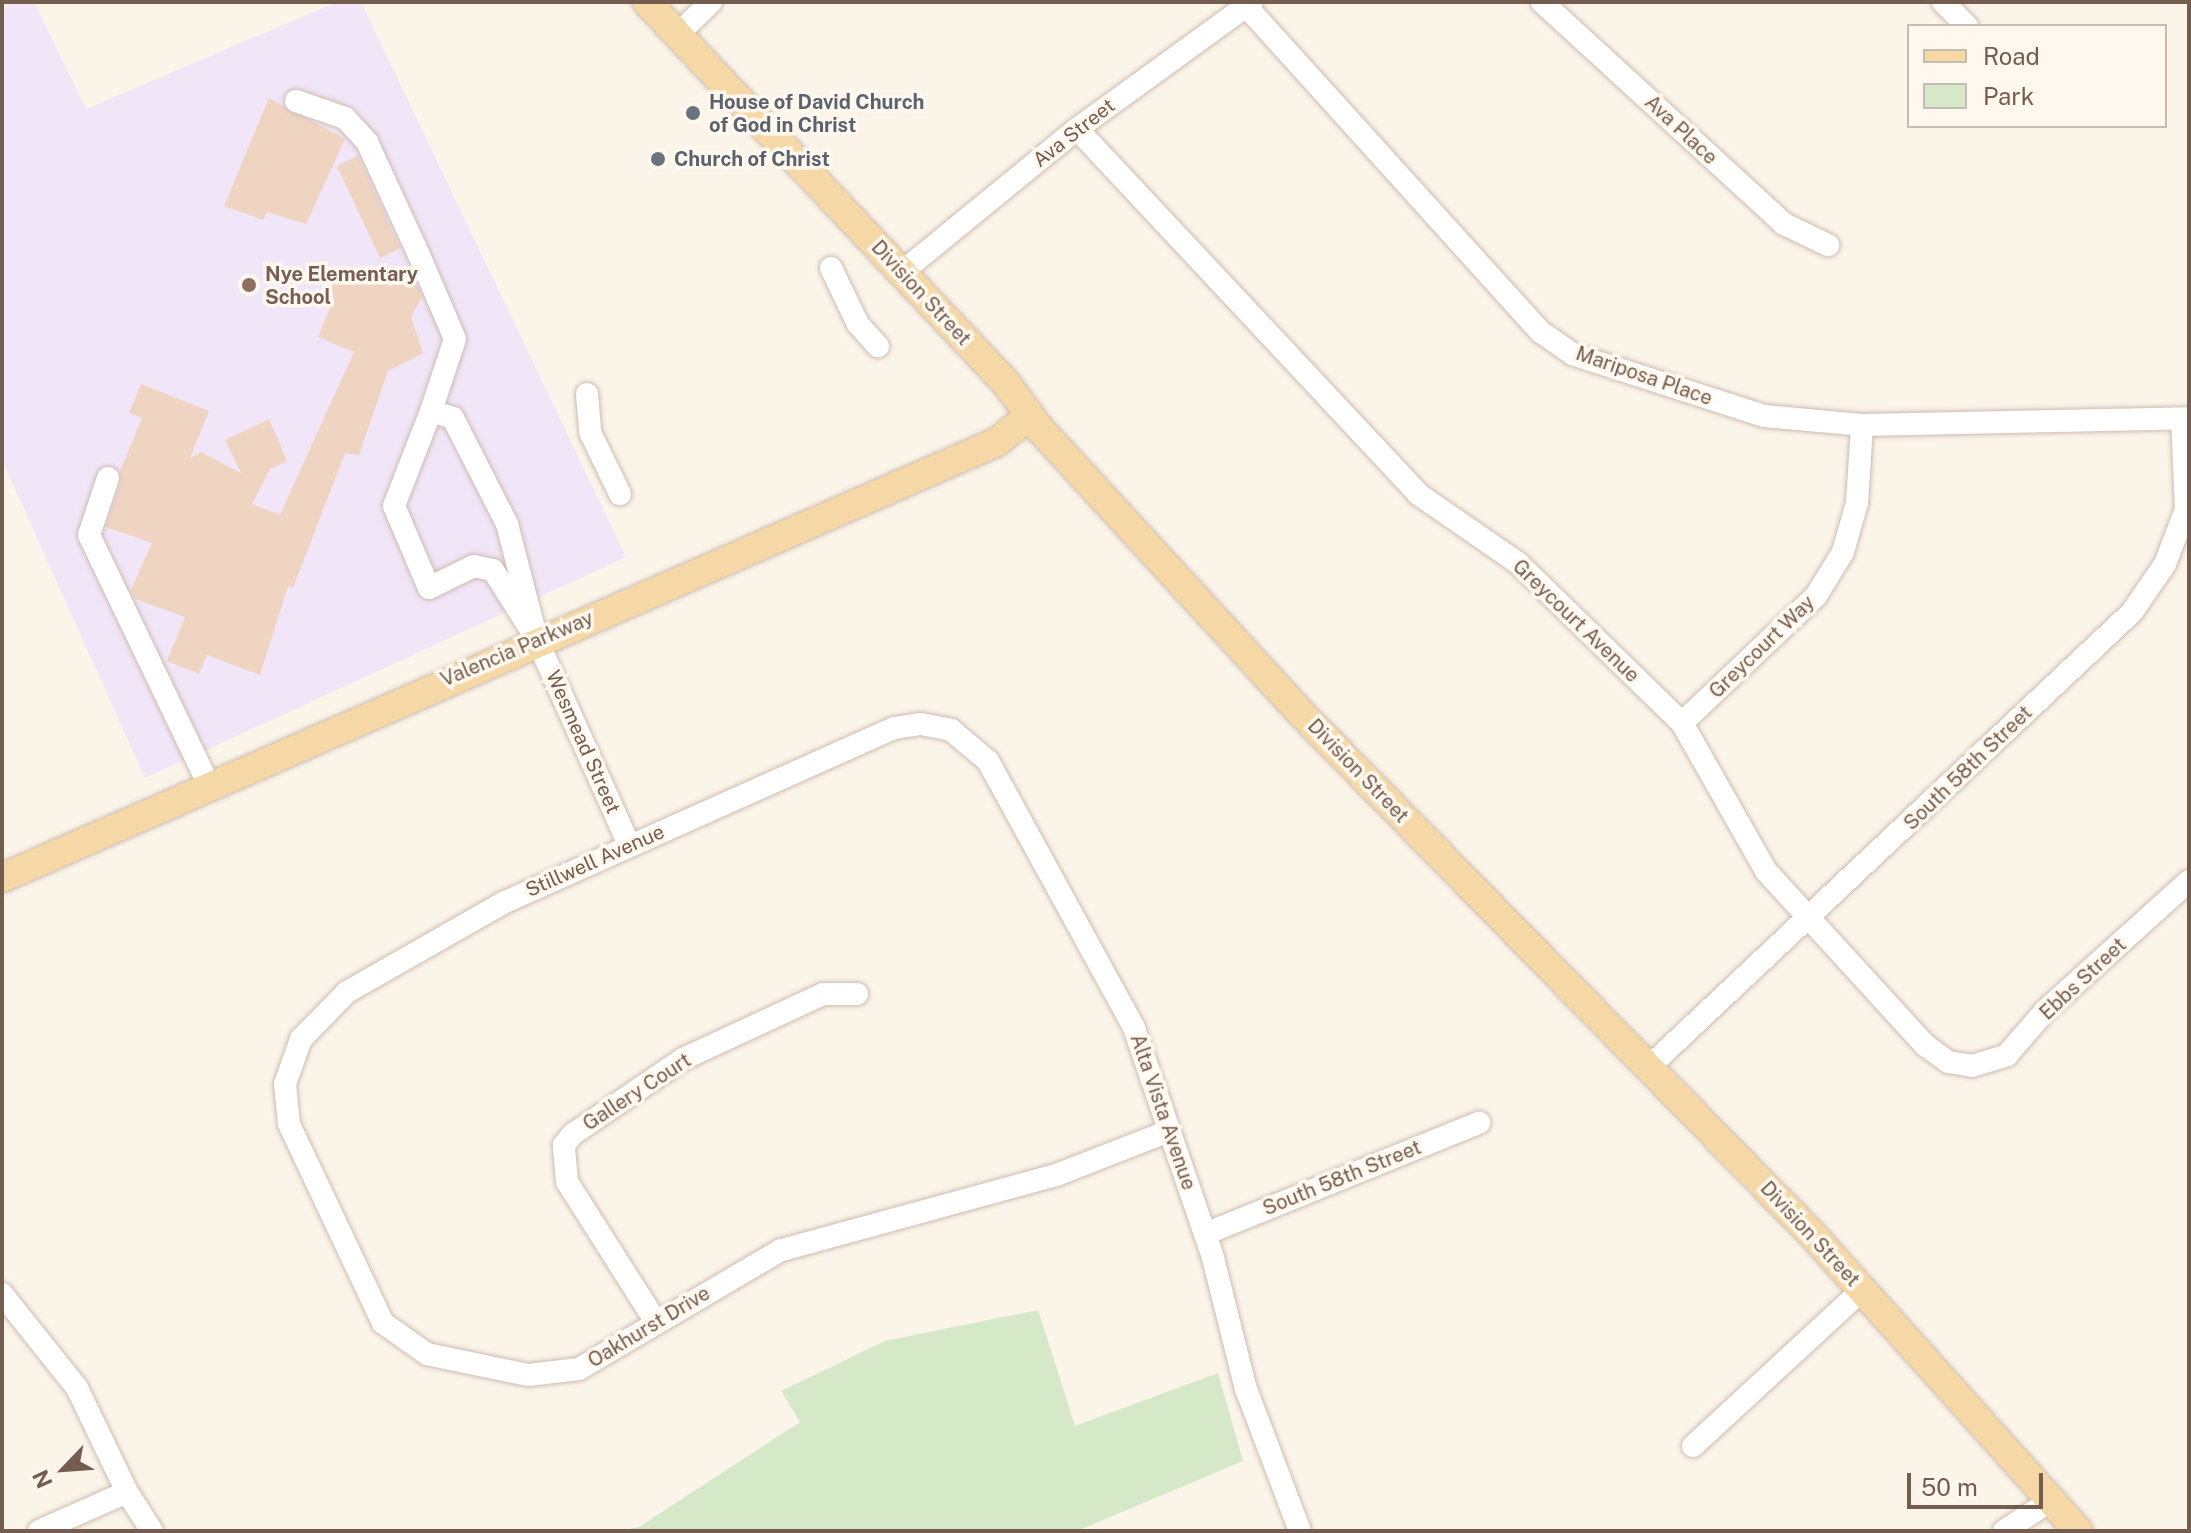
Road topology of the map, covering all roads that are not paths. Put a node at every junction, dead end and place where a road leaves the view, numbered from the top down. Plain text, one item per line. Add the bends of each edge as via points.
1 (647, 2) edge
2 (711, 2) edge
3 (1542, 2) edge
4 (1943, 2) edge
5 (1249, 4) edge
6 (1965, 24) edge
7 (678, 34) junction
8 (296, 101) dead end
9 (1077, 129) junction
10 (1828, 245) dead end
11 (831, 268) dead end
12 (902, 272) junction
13 (878, 346) dead end
14 (587, 394) dead end
15 (431, 411) junction
16 (1029, 416) junction
17 (2186, 418) edge
18 (1862, 425) junction
19 (108, 478) dead end
20 (620, 494) dead end
21 (537, 640) junction
22 (1682, 723) junction
23 (951, 730) joint
24 (210, 787) junction
25 (629, 845) junction
26 (2, 878) edge
27 (2185, 893) edge
28 (1810, 919) junction
29 (857, 994) dead end
30 (1651, 1065) junction
31 (1972, 1066) joint
32 (287, 1076) joint
33 (1479, 1123) dead end
34 (1169, 1131) junction
35 (1205, 1234) junction
36 (1862, 1290) junction
37 (2, 1294) edge
38 (656, 1322) junction
39 (1693, 1446) dead end
40 (127, 1492) junction
41 (2050, 1501) junction
42 (39, 1531) edge
43 (152, 1531) edge
44 (1300, 1531) edge
45 (2004, 1531) edge
46 (2078, 1531) edge

1 - 7 main road, Division Street
2 - 7 street
3 - 10 street, Ava Place via 1784,224
4 - 6 street
5 - 9 street, Ava Street
5 - 18 street, Mariposa Place via 1541,332 1572,354 1764,416
7 - 12 main road, Division Street
8 - 15 street via 345,118 367,142 419,255 455,339
9 - 12 street, Ava Street
9 - 22 street, Greycourt Avenue via 1418,494 1518,563
11 - 13 street via 858,324
12 - 16 main road, Division Street via 1006,383
14 - 20 street via 590,432
15 - 21 street via 453,418 507,524
15 - 21 street via 394,506 429,588 474,566 493,570 512,608
16 - 21 main road, Valencia Parkway via 997,442
16 - 30 main road, Division Street via 1301,713
17 - 18 street, Mariposa Place
17 - 28 street, South 58th Street via 2186,509 2165,564 2132,612
18 - 22 street, Greycourt Way via 1857,503 1843,552 1816,596
19 - 24 street via 89,535
21 - 24 main road, Valencia Parkway
21 - 25 street, Wesmead Street
22 - 28 street, Greycourt Avenue via 1766,871
23 - 25 street, Stillwell Avenue via 921,724 895,728
23 - 34 street, Alta Vista Avenue via 988,761 1127,1015
24 - 26 main road, Valencia Parkway
25 - 32 street, Stillwell Avenue via 503,903 347,992 301,1039
27 - 31 street, Ebbs Street via 2045,1011 2007,1055
28 - 30 street, South 58th Street
28 - 31 street, Greycourt Avenue via 1925,1045 1948,1062
29 - 38 street, Gallery Court via 823,994 683,1059 564,1145 567,1182
30 - 36 main road, Division Street
32 - 38 street, Oakhurst Drive via 289,1124 363,1287 383,1323 405,1342 427,1354 528,1375 579,1369
33 - 35 street, South 58th Street
34 - 35 street, Alta Vista Avenue
34 - 38 street, Oakhurst Drive via 1056,1175 781,1250
35 - 44 street, Alta Vista Avenue via 1246,1389
36 - 39 street
36 - 41 main road, Division Street
37 - 40 street via 77,1388
40 - 42 street
40 - 43 street
41 - 45 street
41 - 46 main road, Division Street

